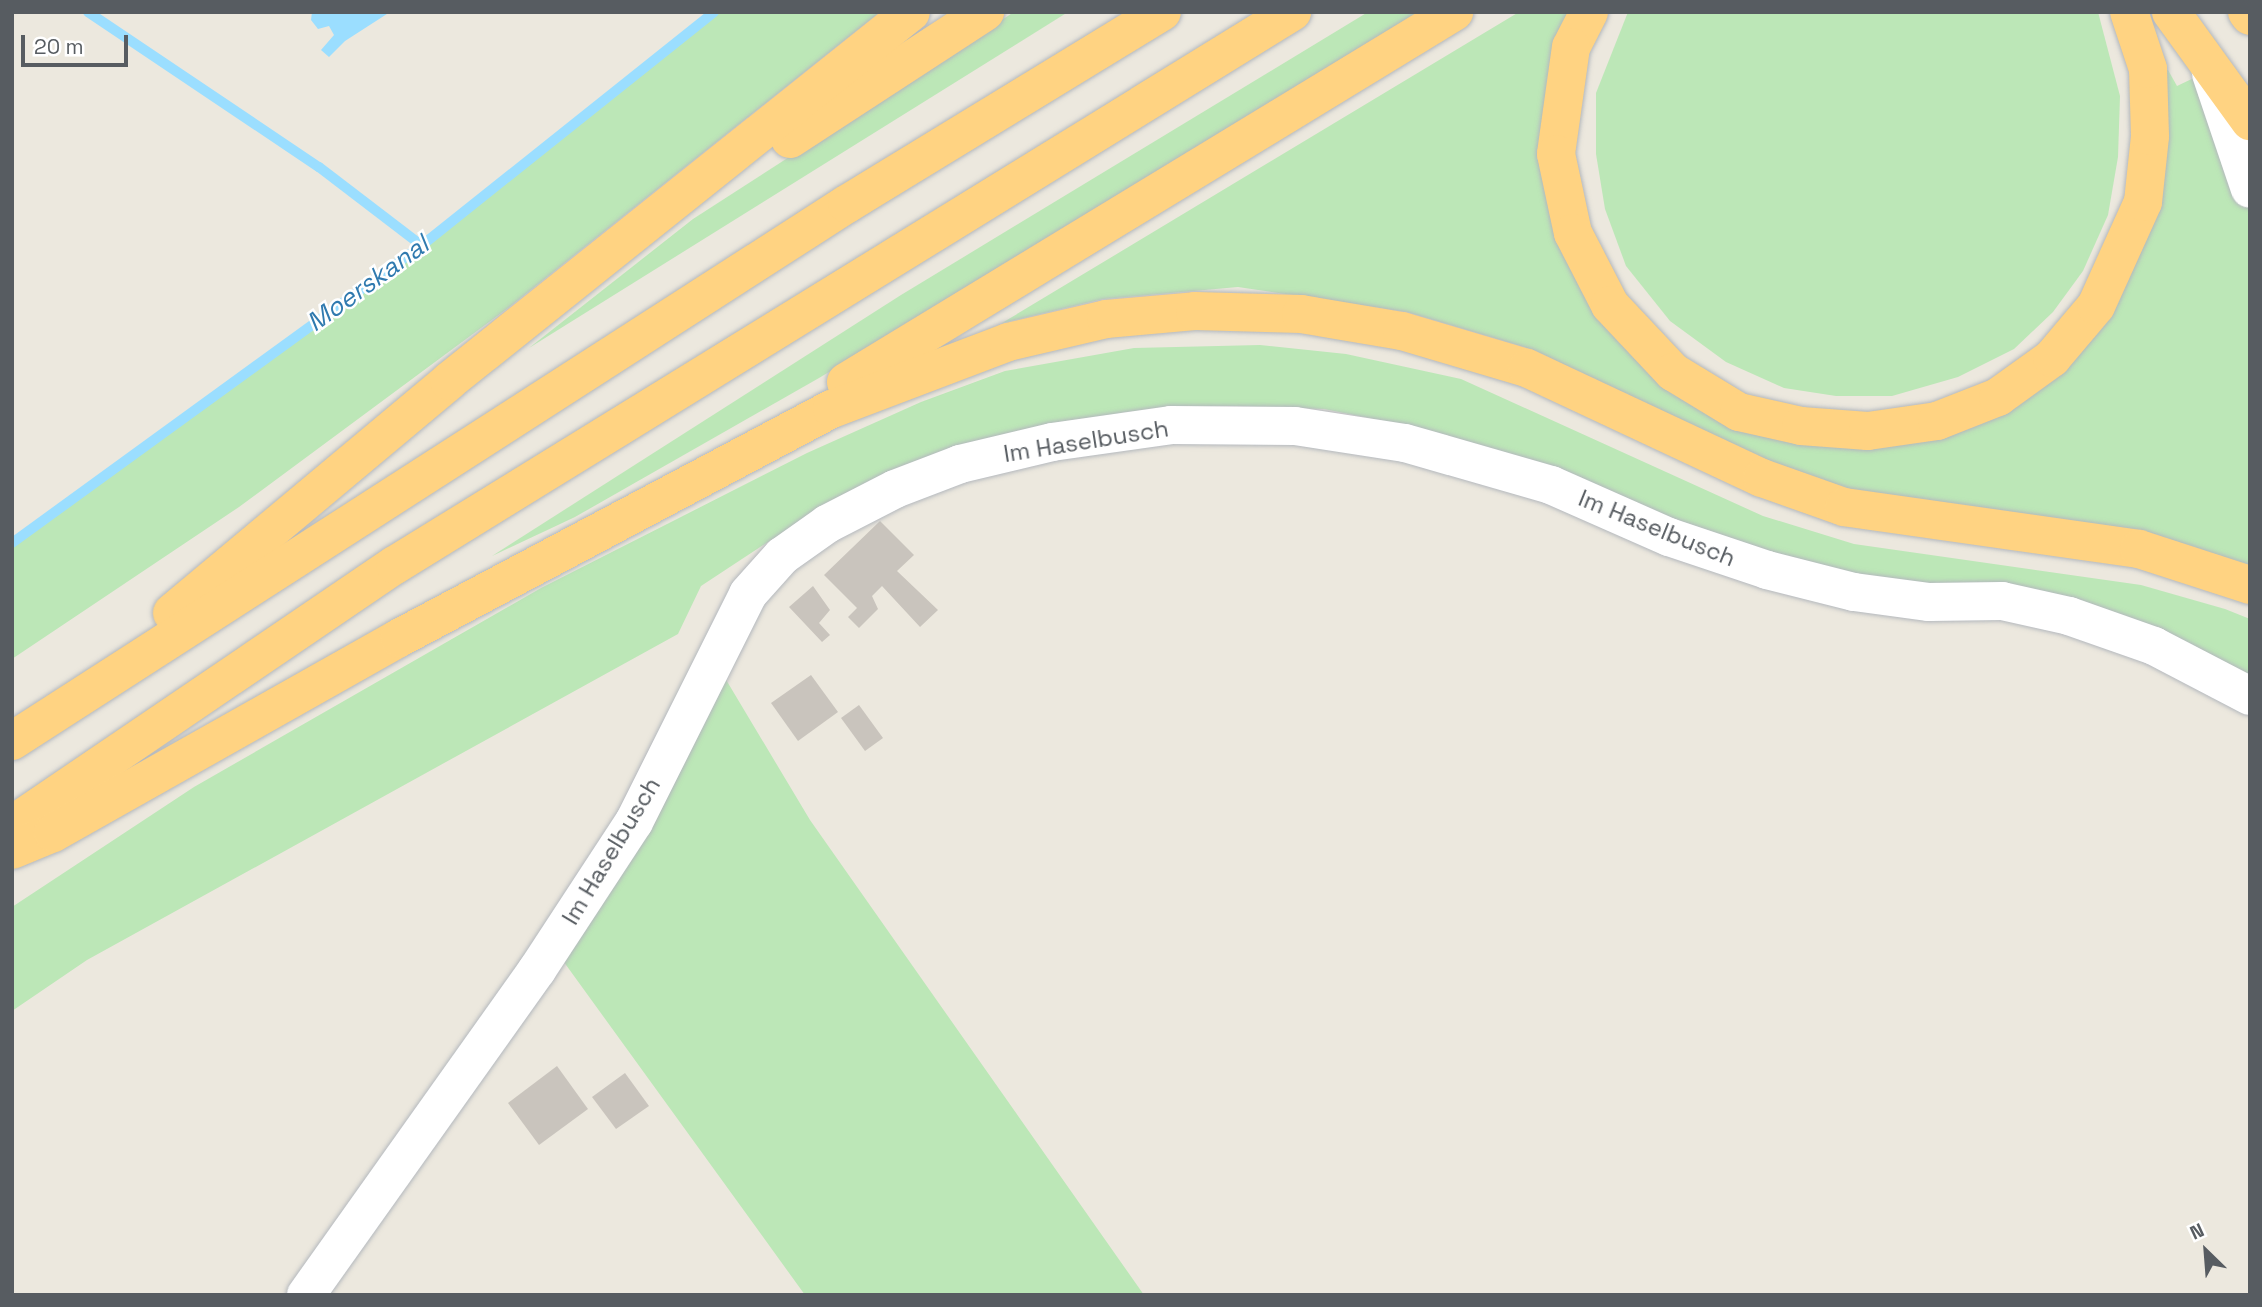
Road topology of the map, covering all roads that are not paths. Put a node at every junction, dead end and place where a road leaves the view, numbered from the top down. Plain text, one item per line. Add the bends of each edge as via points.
1 (911, 12) edge
2 (985, 12) edge
3 (1162, 12) edge
4 (1292, 12) edge
5 (1454, 12) edge
6 (1588, 12) edge
7 (2129, 12) edge
8 (2171, 12) edge
9 (2208, 66) junction
10 (2250, 121) edge
11 (2250, 189) edge
12 (449, 381) junction
13 (697, 478) junction
14 (2250, 585) edge
15 (2250, 696) edge
16 (47, 718) junction
17 (12, 741) edge
18 (12, 825) edge
19 (12, 850) edge
20 (306, 1295) edge

1 - 12 highway
2 - 12 highway via 776,149
3 - 16 highway via 847,204
4 - 18 highway via 395,565
5 - 13 highway
6 - 7 highway via 1571,47 1556,155 1573,233 1610,304 1673,372 1739,412 1801,426 1868,431 1937,421 1998,397 2052,358 2096,306 2143,202 2150,136 2148,69
8 - 9 highway
9 - 10 highway
9 - 11 street
12 - 16 highway
13 - 14 highway via 832,409 1008,342 1106,318 1195,311 1301,314 1402,331 1528,368 1762,478 1844,507 2139,549
13 - 19 highway via 53,833
15 - 20 street, Im Haselbusch via 2154,646 2069,616 2003,601 1928,602 1854,592 1767,570 1669,537 1550,485 1405,443 1296,426 1171,425 1052,442 960,464 895,489 827,524 782,556 748,594 634,822 537,970
16 - 17 highway

